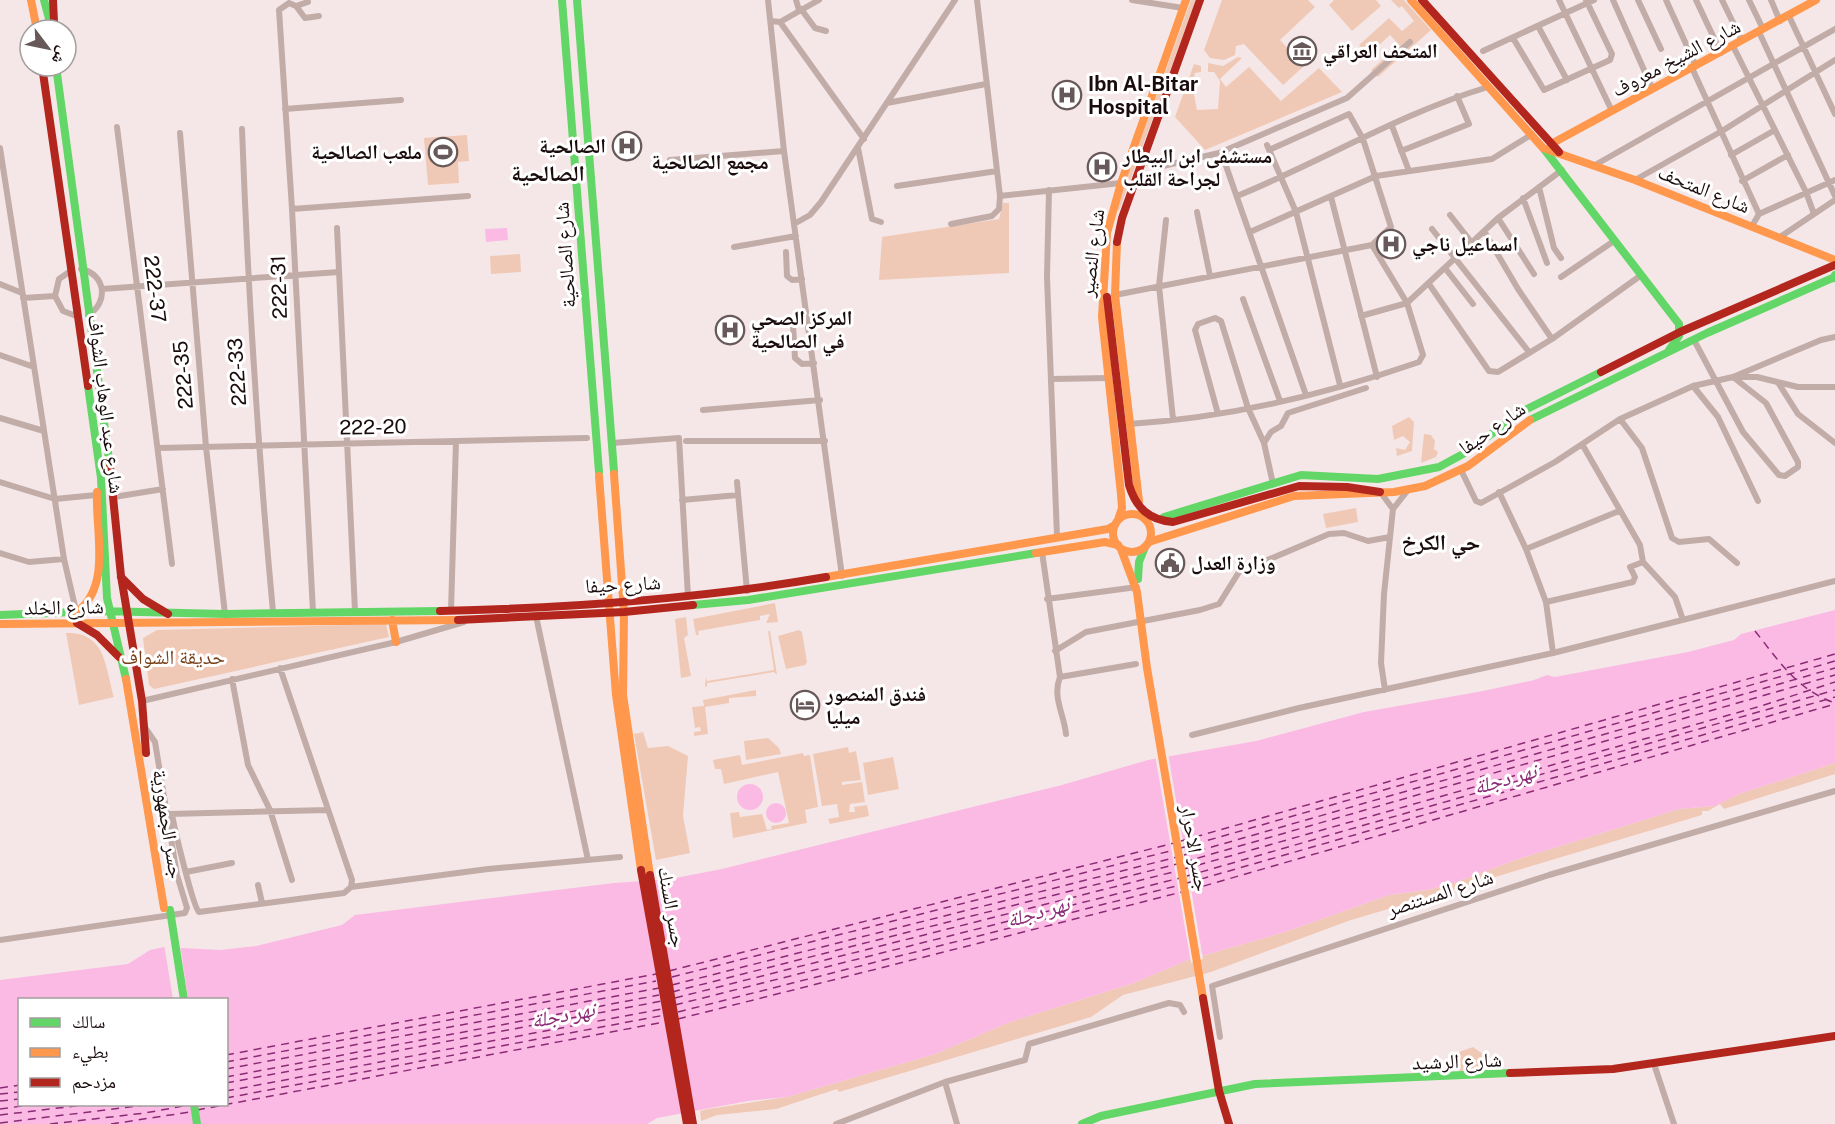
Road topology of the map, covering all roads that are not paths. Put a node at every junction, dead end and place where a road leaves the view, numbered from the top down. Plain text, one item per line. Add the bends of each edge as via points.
1 (31, 0) edge
2 (44, 0) edge
3 (53, 0) edge
4 (562, 0) edge
5 (577, 0) edge
6 (768, 0) edge
7 (796, 0) edge
8 (819, 0) edge
9 (955, 0) edge
10 (977, 0) edge
11 (1132, 0) edge
12 (1200, 0) edge
13 (1412, 0) edge
14 (1422, 0) edge
15 (1559, 0) edge
16 (1613, 0) edge
17 (1638, 0) edge
18 (1666, 0) edge
19 (1696, 0) edge
20 (1722, 0) edge
21 (1749, 0) edge
22 (1771, 0) edge
23 (1589, 1) edge
24 (1813, 1) edge
25 (308, 2) dead end
26 (1185, 4) edge
27 (296, 6) junction
28 (800, 10) junction
29 (1565, 13) junction
30 (319, 15) dead end
31 (1789, 16) junction
32 (35, 18) edge
33 (49, 18) edge
34 (53, 18) edge
35 (771, 21) junction
36 (1780, 21) junction
37 (780, 22) junction
38 (1538, 26) junction
39 (1835, 30) edge
40 (826, 31) dead end
41 (1761, 31) junction
42 (1513, 38) junction
43 (1742, 41) junction
44 (1410, 42) dead end
45 (1733, 46) junction
46 (1804, 47) junction
47 (1661, 49) dead end
48 (1483, 51) dead end
49 (1721, 52) junction
50 (1835, 60) edge
51 (1773, 64) junction
52 (1694, 67) junction
53 (1591, 69) junction
54 (1815, 71) junction
55 (44, 78) edge
56 (57, 78) edge
57 (1749, 78) junction
58 (584, 79) junction
59 (568, 80) junction
60 (1567, 80) junction
61 (986, 84) junction
62 (1488, 87) junction
63 (1652, 88) junction
64 (1785, 89) junction
65 (1457, 96) junction
66 (401, 100) dead end
67 (1708, 102) junction
68 (886, 103) junction
69 (1763, 105) junction
70 (285, 109) junction
71 (1612, 111) junction
72 (1835, 114) edge
73 (1392, 126) junction
74 (117, 127) dead end
75 (242, 129) dead end
76 (1775, 130) junction
77 (1722, 131) junction
78 (180, 133) dead end
79 (1531, 135) junction
80 (864, 139) junction
81 (1363, 139) junction
82 (1547, 146) junction
83 (0, 148) edge
84 (858, 148) junction
85 (784, 151) junction
86 (1401, 151) junction
87 (1559, 152) junction
88 (1731, 155) junction
89 (1788, 155) junction
90 (670, 160) dead end
91 (1142, 161) junction
92 (1225, 164) dead end
93 (1595, 165) junction
94 (1561, 169) junction
95 (997, 171) junction
96 (1409, 171) junction
97 (1376, 176) junction
98 (1282, 178) junction
99 (1635, 180) junction
100 (1742, 181) junction
101 (1832, 182) edge
102 (1121, 183) junction
103 (897, 186) dead end
104 (1539, 187) junction
105 (1049, 190) junction
106 (1806, 192) junction
107 (468, 196) dead end
108 (1000, 196) junction
109 (1237, 196) junction
110 (1331, 197) junction
111 (1523, 198) junction
112 (1835, 198) edge
113 (0, 206) edge
114 (9, 208) junction
115 (292, 209) junction
116 (1197, 212) dead end
117 (1296, 212) junction
118 (1759, 214) junction
119 (1814, 214) junction
120 (1450, 215) dead end
121 (1498, 218) junction
122 (1166, 220) dead end
123 (881, 222) dead end
124 (794, 224) junction
125 (951, 224) dead end
126 (1752, 226) junction
127 (337, 228) dead end
128 (1432, 229) dead end
129 (1484, 231) junction
130 (1250, 232) junction
131 (796, 236) junction
132 (1780, 237) junction
133 (1614, 241) junction
134 (1472, 243) junction
135 (1372, 244) junction
136 (734, 247) dead end
137 (1345, 250) junction
138 (786, 252) dead end
139 (1309, 257) junction
140 (1455, 257) junction
141 (1561, 258) dead end
142 (598, 261) junction
143 (582, 262) junction
144 (1548, 263) dead end
145 (1835, 263) edge
146 (1262, 266) junction
147 (1445, 268) junction
148 (77, 269) junction
149 (339, 272) junction
150 (1105, 274) junction
151 (1534, 274) dead end
152 (294, 275) junction
153 (1210, 276) junction
154 (1561, 276) dead end
155 (1640, 276) junction
156 (1834, 277) edge
157 (247, 278) junction
158 (802, 279) junction
159 (191, 283) junction
160 (0, 284) edge
161 (1429, 284) junction
162 (1159, 286) junction
163 (138, 287) junction
164 (102, 289) junction
165 (1115, 295) junction
166 (22, 296) junction
167 (55, 296) junction
168 (1244, 299) dead end
169 (1407, 303) junction
170 (1473, 304) dead end
171 (1670, 312) junction
172 (83, 316) junction
173 (1361, 316) junction
174 (793, 325) dead end
175 (1693, 327) junction
176 (1680, 332) junction
177 (1707, 333) junction
178 (1835, 337) edge
179 (1552, 339) junction
180 (1694, 340) junction
181 (1529, 352) junction
182 (1666, 353) junction
183 (0, 355) edge
184 (814, 363) junction
185 (34, 367) junction
186 (1377, 377) junction
187 (1733, 377) junction
188 (1109, 378) junction
189 (1051, 379) junction
190 (1714, 380) junction
191 (1779, 384) junction
192 (1340, 385) junction
193 (1693, 386) junction
194 (1835, 387) edge
195 (1366, 388) dead end
196 (1306, 395) junction
197 (820, 400) junction
198 (1280, 401) junction
199 (1248, 408) junction
200 (703, 410) dead end
201 (1218, 414) junction
202 (0, 418) edge
203 (1620, 418) junction
204 (1173, 419) junction
205 (1131, 424) junction
206 (596, 429) junction
207 (44, 431) junction
208 (587, 438) junction
209 (456, 441) junction
210 (686, 441) dead end
211 (825, 441) junction
212 (612, 443) junction
213 (1264, 443) junction
214 (1835, 443) edge
215 (347, 444) junction
216 (1582, 444) junction
217 (303, 445) junction
218 (258, 446) junction
219 (206, 447) junction
220 (597, 447) junction
221 (159, 448) junction
222 (1461, 470) junction
223 (100, 478) junction
224 (0, 482) edge
225 (737, 482) dead end
226 (1273, 484) junction
227 (163, 489) junction
228 (1408, 489) junction
229 (1380, 492) junction
230 (1499, 492) junction
231 (96, 495) junction
232 (738, 495) junction
233 (114, 497) junction
234 (55, 499) junction
235 (682, 500) junction
236 (1139, 501) dead end
237 (1758, 501) dead end
238 (1191, 509) junction
239 (1393, 509) junction
240 (1619, 511) junction
241 (1164, 517) dead end
242 (1116, 523) junction
243 (1197, 526) junction
244 (1058, 536) junction
245 (1390, 537) junction
246 (1147, 545) junction
247 (1120, 547) junction
248 (1526, 549) junction
249 (1041, 552) junction
250 (0, 553) edge
251 (64, 559) junction
252 (1643, 562) junction
253 (1737, 563) dead end
254 (172, 564) dead end
255 (121, 576) junction
256 (842, 576) junction
257 (1835, 581) edge
258 (1137, 587) junction
259 (747, 591) junction
260 (688, 597) junction
261 (1047, 599) junction
262 (623, 601) junction
263 (609, 602) junction
264 (1546, 602) junction
265 (451, 610) junction
266 (109, 611) junction
267 (355, 611) junction
268 (77, 612) junction
269 (127, 612) junction
270 (273, 612) junction
271 (312, 612) junction
272 (610, 612) junction
273 (624, 612) junction
274 (168, 614) junction
275 (225, 614) junction
276 (0, 615) edge
277 (537, 616) junction
278 (392, 620) junction
279 (472, 620) junction
280 (1141, 620) junction
281 (1683, 620) junction
282 (77, 623) junction
283 (111, 623) junction
284 (128, 623) junction
285 (0, 624) edge
286 (396, 642) junction
287 (1055, 651) junction
288 (1553, 653) junction
289 (122, 661) junction
290 (1137, 664) dead end
291 (280, 668) junction
292 (1060, 677) junction
293 (232, 679) junction
294 (1385, 690) junction
295 (620, 695) junction
296 (142, 701) junction
297 (144, 726) junction
298 (1066, 734) dead end
299 (1192, 735) dead end
300 (142, 744) junction
301 (1835, 791) edge
302 (270, 810) junction
303 (328, 810) junction
304 (169, 814) junction
305 (620, 857) dead end
306 (588, 860) junction
307 (232, 863) dead end
308 (186, 873) junction
309 (292, 880) dead end
310 (258, 885) dead end
311 (351, 887) junction
312 (262, 903) junction
313 (167, 909) junction
314 (0, 940) edge
315 (178, 998) edge
316 (184, 998) edge
317 (1184, 1012) dead end
318 (1835, 1036) edge
319 (1220, 1037) dead end
320 (1654, 1064) junction
321 (945, 1082) junction
322 (1219, 1091) junction
323 (194, 1106) edge
324 (199, 1106) edge
325 (1102, 1120) edge
326 (197, 1124) edge
327 (202, 1124) edge
328 (687, 1124) edge
329 (693, 1124) edge
330 (836, 1124) edge
331 (957, 1124) edge
332 (1082, 1124) edge
333 (1229, 1124) edge
334 (1674, 1124) edge

1 - 32 main road
2 - 33 main road
3 - 34 main road
4 - 59 main road, شارع الصالحية
5 - 58 main road, شارع الصالحية
6 - 35 street
7 - 28 street
8 - 28 street
9 - 68 street
10 - 61 street
11 - 26 street
12 - 91 main road, شارع النصیر
13 - 62 main road, شارع المتحف
14 - 82 main road, شارع المتحف
15 - 29 street
16 - 63 street
17 - 47 street
18 - 52 street
19 - 49 street
20 - 43 street
21 - 41 street
22 - 36 street
23 - 29 street
23 - 53 street via 1612,54 1610,60
24 - 31 main road, شارع الشيخ معروف
25 - 27 street
26 - 102 main road, شارع النصیر
27 - 30 street via 305,18
27 - 70 street, 222-31 via 284,4 279,10
28 - 37 street
28 - 40 street via 815,28
29 - 38 street
29 - 53 street
31 - 36 main road, شارع الشيخ معروف
31 - 46 street
35 - 37 street
35 - 85 street
36 - 41 main road, شارع الشيخ معروف
37 - 80 street
38 - 42 street
38 - 60 street
39 - 46 street
41 - 43 main road, شارع الشيخ معروف
41 - 51 street
42 - 48 street
42 - 60 street via 1544,90
43 - 45 main road, شارع الشيخ معروف
44 - 91 street via 1347,98 1219,153 1163,166
45 - 49 main road, شارع الشيخ معروف
45 - 57 street
46 - 51 street
46 - 54 street
49 - 52 main road, شارع الشيخ معروف
50 - 54 street
51 - 57 street
51 - 64 street
52 - 63 main road, شارع الشيخ معروف
52 - 67 street
53 - 60 street
53 - 71 street
54 - 64 street
54 - 72 street
55 - 148 main road, شارع عبد الوهاب الشواف
56 - 148 main road, شارع عبد الوهاب الشواف
57 - 67 street
57 - 69 street
58 - 59 main road
58 - 142 main road, شارع الصالحية
59 - 143 main road, شارع الصالحية
61 - 68 street
61 - 95 street
62 - 65 street
62 - 79 main road, شارع المتحف
63 - 71 main road, شارع الشيخ معروف
64 - 69 street
64 - 101 street
65 - 73 street
65 - 86 street via 1468,124
66 - 70 street
67 - 77 street
67 - 93 street
68 - 80 street
69 - 76 street
69 - 77 street
70 - 115 street, 222-31
71 - 82 main road, شارع الشيخ معروف
73 - 81 street
73 - 86 street
74 - 163 street, 222-37
75 - 157 street, 222-33
76 - 88 street
76 - 89 street
77 - 88 street
77 - 99 street
78 - 159 street, 222-35
79 - 82 main road, شارع المتحف
79 - 96 street via 1492,159
80 - 84 street
81 - 97 street
81 - 98 street
81 - 98 street via 1349,114 1268,148
82 - 87 main road, شارع المتحف
82 - 94 main road, شارع المتحف
83 - 114 street
84 - 123 street via 873,219
84 - 124 street via 821,202
85 - 90 street
85 - 124 street
86 - 96 street
87 - 93 main road, شارع المتحف
87 - 94 main road
88 - 100 street
89 - 100 street
89 - 106 street
91 - 165 main road, شارع النصیر via 1119,228
92 - 109 street
93 - 99 main road, شارع المتحف
94 - 104 street
94 - 133 main road, شارع المتحف
95 - 103 street
95 - 108 street
96 - 97 street
97 - 110 street
97 - 135 street via 1392,222 1388,231
98 - 109 street
98 - 117 street
99 - 126 main road, شارع المتحف
100 - 118 street
101 - 106 street
101 - 112 street
102 - 105 street
102 - 150 main road, شارع النصیر via 1107,233
104 - 111 street
104 - 141 street via 1554,248
105 - 108 street
105 - 189 street
106 - 118 street
106 - 119 street
107 - 115 street
108 - 125 street via 996,214
109 - 130 street
110 - 117 street
110 - 137 street
111 - 121 street
111 - 144 street
112 - 119 street
113 - 114 street
114 - 166 street
115 - 152 street, 222-31
116 - 153 street
117 - 130 street
117 - 139 street
118 - 126 street
119 - 132 street
120 - 134 street
121 - 129 street
121 - 151 street
122 - 162 street
124 - 131 street
126 - 132 main road, شارع المتحف
127 - 149 street
128 - 140 street
129 - 134 street
129 - 179 street
130 - 146 street
131 - 136 street
131 - 158 street
132 - 145 main road, شارع المتحف
133 - 154 street
133 - 155 main road, شارع المتحف
134 - 140 street
135 - 137 street
135 - 169 street
137 - 139 street
137 - 173 street
138 - 158 street via 787,276
139 - 146 street
139 - 192 street
140 - 147 street
140 - 181 street
142 - 143 main road
142 - 212 main road, شارع الصالحية
143 - 206 main road, شارع الصالحية
145 - 175 main road, شارع حيفا
146 - 153 street
146 - 196 street
147 - 161 street
147 - 170 street
148 - 164 street via 95,276
148 - 167 street via 59,279
148 - 172 main road, شارع عبد الوهاب الشواف
149 - 152 street
149 - 215 street
150 - 188 main road, شارع النصیر via 1102,317
150 - 229 main road via 1128,485 1136,505 1147,515 1173,522 1290,488 1347,487
152 - 157 street
152 - 217 street, 222-31
153 - 162 street
155 - 171 main road, شارع المتحف
155 - 179 street
156 - 177 main road, شارع حيفا
157 - 159 street
157 - 218 street, 222-33
158 - 184 street
159 - 163 street
159 - 219 street, 222-35
160 - 166 street
161 - 169 street
161 - 181 street via 1490,370 1498,372
162 - 165 street
162 - 204 street
163 - 164 street
163 - 221 street, 222-37
164 - 172 street via 99,305
165 - 205 main road, شارع النصیر
166 - 167 street
166 - 185 street
167 - 172 street via 63,311
168 - 198 street
169 - 173 street
169 - 186 street via 1422,359
171 - 175 main road
171 - 176 main road, شارع المتحف
172 - 223 main road, شارع عبد الوهاب الشواف
172 - 233 main road, شارع عبد الوهاب الشواف
173 - 186 street
174 - 184 street via 795,358 802,364
175 - 176 main road, شارع حيفا
175 - 177 main road
176 - 182 main road
176 - 226 main road, شارع حيفا via 1527,409 1439,467 1378,479 1301,476
177 - 180 main road, شارع حيفا
178 - 187 street
179 - 181 street
180 - 182 main road, شارع حيفا
180 - 190 street
182 - 222 main road, شارع حيفا via 1533,417
183 - 185 street
184 - 197 street
185 - 207 street
186 - 192 street
187 - 190 street
187 - 190 street via 1766,403 1798,462 1798,467 1785,476 1779,475 1743,432
187 - 191 street via 1757,377
188 - 189 street
188 - 242 main road, شارع النصیر via 1122,508
189 - 244 street
190 - 193 street
191 - 194 street
191 - 214 street via 1798,414
192 - 196 street
193 - 203 street
193 - 237 street via 1718,417
195 - 213 street via 1288,413
196 - 198 street
197 - 200 street
197 - 211 street
198 - 199 street
199 - 201 street
199 - 201 street via 1221,321 1215,318 1198,324 1195,330
199 - 213 street
201 - 204 street
202 - 207 street
203 - 216 street
203 - 253 street via 1642,448 1672,538 1679,542 1709,539
204 - 205 street
205 - 236 main road, شارع النصیر
206 - 208 street
206 - 220 main road, شارع الصالحية
207 - 234 street
208 - 209 street, 222-20
208 - 220 street
209 - 215 street, 222-20
209 - 265 street
210 - 211 street
211 - 256 street
212 - 235 street via 679,438
212 - 262 main road, شارع الصالحية
213 - 226 street
215 - 217 street, 222-20
215 - 267 street
216 - 230 street
216 - 240 street
217 - 218 street, 222-20
217 - 271 street, 222-31
218 - 219 street, 222-20
218 - 270 street, 222-33
219 - 221 street, 222-20
219 - 275 street, 222-35
220 - 263 main road, شارع الصالحية
221 - 227 street, 222-37
222 - 228 main road, شارع حيفا
222 - 230 street via 1478,503
223 - 231 main road
223 - 266 main road, شارع عبد الوهاب الشواف
224 - 234 street
225 - 232 street
226 - 238 main road, شارع حيفا
227 - 233 street
227 - 254 street, 222-37
228 - 229 main road, شارع حيفا
228 - 239 street
229 - 239 street
229 - 243 main road, شارع حيفا via 1294,496
230 - 248 street
231 - 234 street
231 - 268 main road via 98,586 89,604
232 - 235 street
232 - 259 street
233 - 255 main road, شارع عبد الوهاب الشواف
234 - 251 street
235 - 260 street
238 - 241 main road, شارع حيفا
238 - 243 main road via 1188,518
239 - 245 street
240 - 248 street
240 - 252 street via 1640,545
242 - 244 main road, شارع حيفا via 1108,529
242 - 246 main road via 1135,512 1147,520 1151,531
242 - 247 main road via 1113,536
243 - 246 main road, شارع حيفا
244 - 256 main road, شارع حيفا
245 - 280 street via 1368,541 1344,533 1329,534 1239,572 1218,604
245 - 294 street via 1381,663
246 - 247 main road via 1134,552
246 - 258 main road via 1139,562
247 - 249 main road, شارع حيفا via 1105,542
247 - 258 main road
248 - 264 street
249 - 261 street
249 - 273 main road, شارع حيفا via 748,600
250 - 251 street via 29,562
251 - 268 street
252 - 264 street via 1630,567 1633,582
252 - 281 street via 1675,597
255 - 269 main road, شارع عبد الوهاب الشواف
255 - 274 main road via 143,599
256 - 259 main road, شارع حيفا
257 - 281 street
258 - 261 street
258 - 280 main road, جسر الاحرار
259 - 260 main road, شارع حيفا
260 - 262 main road, شارع حيفا
261 - 287 street
262 - 263 main road, شارع حيفا
262 - 273 main road, شارع الصالحية
263 - 265 main road, شارع حيفا
263 - 272 main road, شارع الصالحية
264 - 288 street
265 - 267 main road, شارع حيفا
266 - 268 main road, شارع الخلد
266 - 269 main road, شارع الخلد
266 - 283 main road, شارع عبد الوهاب الشواف
267 - 271 main road, شارع حيفا
268 - 276 main road, شارع الخلد
268 - 282 street
269 - 274 main road, شارع حيفا
269 - 284 main road, شارع عبد الوهاب الشواف
270 - 271 main road, شارع حيفا
270 - 275 main road, شارع حيفا
272 - 273 main road, شارع حيفا
272 - 277 main road, شارع حيفا
272 - 295 main road, شارع الصالحية
273 - 295 main road, شارع الصالحية
274 - 275 main road, شارع حيفا
277 - 279 main road, شارع حيفا
277 - 306 street
278 - 279 main road, شارع حيفا
278 - 284 main road, شارع حيفا
278 - 286 main road
279 - 286 street
280 - 287 street via 1086,632
280 - 322 main road, جسر الاحرار
281 - 288 street
282 - 283 main road, شارع الخلد
282 - 285 main road, شارع الخلد
282 - 289 main road via 97,635
283 - 284 main road, شارع الخلد
283 - 289 main road, شارع عبد الوهاب الشواف
284 - 296 main road, شارع عبد الوهاب الشواف
286 - 291 street
287 - 292 street
288 - 294 street
289 - 300 main road, شارع عبد الوهاب الشواف
290 - 292 street
291 - 293 street
291 - 303 street
292 - 298 street via 1056,686
293 - 296 street
293 - 302 street via 248,765
294 - 299 street
295 - 328 main road, جسر السنك via 642,876
295 - 329 main road, جسر السنك
296 - 297 main road, شارع عبد الوهاب الشواف
297 - 300 main road, شارع عبد الوهاب الشواف
297 - 304 street via 155,742
300 - 313 main road, جسر الجمهورية
301 - 319 street, شارع المستنصر via 1538,879 1212,986
302 - 303 street
302 - 304 street
302 - 309 street
303 - 311 street
304 - 308 street
304 - 314 street via 177,875 187,908 182,915
305 - 306 street
306 - 311 street
307 - 308 street
308 - 312 street via 195,908 202,912
310 - 312 street
311 - 312 street via 344,893
313 - 315 main road, جسر الجمهورية
313 - 316 main road, جسر الجمهورية
317 - 321 street via 1180,1005 1169,1003 1108,1020 1029,1044 1025,1060
318 - 320 main road, شارع الرشيد
320 - 322 main road, شارع الرشيد via 1552,1074 1266,1083
320 - 334 street
321 - 330 street
321 - 331 street
322 - 325 main road, شارع الرشيد
322 - 333 main road, جسر الاحرار
323 - 326 main road
324 - 327 main road
325 - 332 main road, شارع الرشيد

